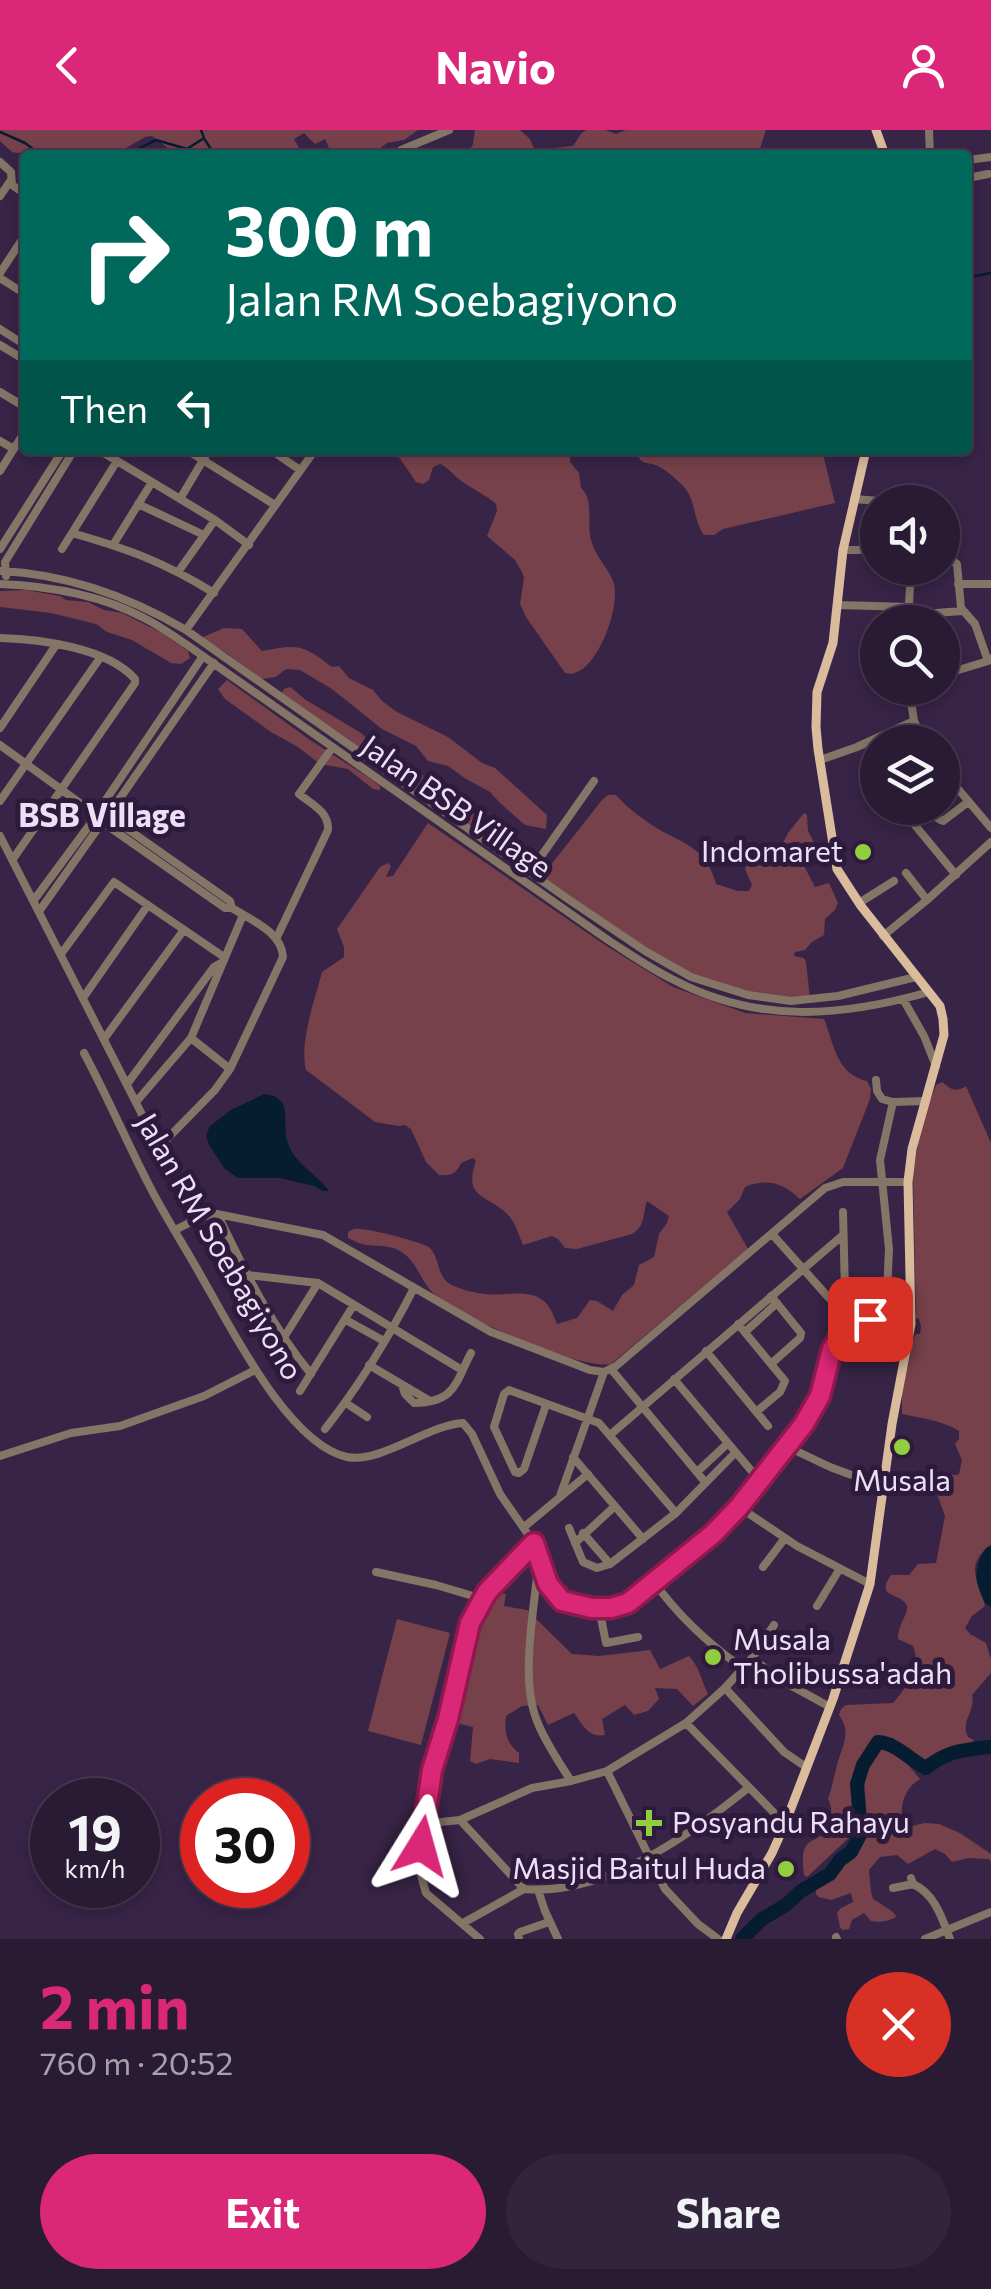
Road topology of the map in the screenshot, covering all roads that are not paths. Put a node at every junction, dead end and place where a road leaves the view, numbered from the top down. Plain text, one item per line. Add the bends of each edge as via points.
1 (449, 130) edge
2 (401, 150) edge
3 (0, 162) edge
4 (988, 174) dead end
5 (972, 177) edge
6 (11, 182) junction
7 (20, 190) edge
8 (0, 196) edge
9 (20, 243) edge
10 (0, 275) edge
11 (20, 290) edge
12 (20, 439) edge
13 (0, 442) edge
14 (14, 449) junction
15 (59, 455) edge
16 (71, 455) edge
17 (107, 455) edge
18 (196, 455) edge
19 (206, 455) edge
20 (278, 455) edge
21 (311, 455) edge
22 (865, 455) edge
23 (204, 459) junction
24 (116, 461) junction
25 (300, 470) junction
26 (0, 471) edge
27 (152, 482) junction
28 (180, 499) junction
29 (854, 499) junction
30 (860, 499) edge
31 (138, 504) junction
32 (274, 505) junction
33 (215, 520) junction
34 (72, 533) junction
35 (204, 535) junction
36 (114, 545) junction
37 (249, 545) junction
38 (0, 549) edge
39 (62, 549) dead end
40 (843, 550) junction
41 (860, 550) edge
42 (3, 566) edge
43 (178, 572) junction
44 (3, 584) edge
45 (960, 584) edge
46 (991, 584) edge
47 (958, 585) edge
48 (214, 594) junction
49 (838, 605) junction
50 (860, 608) edge
51 (962, 610) joint
52 (186, 630) junction
53 (4, 638) edge
54 (56, 645) junction
55 (0, 650) edge
56 (205, 652) junction
57 (219, 654) junction
58 (100, 658) junction
59 (990, 660) edge
60 (213, 664) junction
61 (960, 669) edge
62 (192, 672) junction
63 (202, 679) junction
64 (912, 705) edge
65 (914, 721) junction
66 (916, 725) edge
67 (0, 728) edge
68 (0, 746) edge
69 (332, 748) junction
70 (820, 760) junction
71 (26, 765) junction
72 (594, 781) dead end
73 (62, 789) junction
74 (960, 792) edge
75 (0, 802) edge
76 (968, 802) junction
77 (102, 817) junction
78 (991, 828) edge
79 (0, 836) edge
80 (991, 842) edge
81 (13, 859) junction
82 (530, 872) junction
83 (906, 873) dead end
84 (956, 874) junction
85 (894, 880) dead end
86 (34, 900) junction
87 (927, 900) junction
88 (859, 903) junction
89 (148, 905) junction
90 (40, 910) junction
91 (244, 915) junction
92 (183, 930) junction
93 (884, 936) junction
94 (276, 937) junction
95 (61, 954) junction
96 (223, 960) junction
97 (916, 977) junction
98 (929, 992) junction
99 (83, 998) junction
100 (903, 1000) junction
101 (104, 1038) junction
102 (190, 1038) junction
103 (84, 1053) dead end
104 (936, 1066) junction
105 (230, 1069) junction
106 (876, 1080) dead end
107 (127, 1084) junction
108 (925, 1101) junction
109 (136, 1102) junction
110 (894, 1102) junction
111 (881, 1182) junction
112 (908, 1182) junction
113 (843, 1212) dead end
114 (218, 1214) junction
115 (175, 1230) junction
116 (772, 1234) junction
117 (842, 1235) junction
118 (911, 1248) junction
119 (889, 1249) junction
120 (803, 1269) junction
121 (247, 1275) junction
122 (318, 1284) junction
123 (414, 1288) junction
124 (774, 1300) junction
125 (353, 1306) junction
126 (269, 1315) junction
127 (886, 1316) junction
128 (346, 1320) junction
129 (293, 1322) junction
130 (912, 1324) junction
131 (742, 1328) junction
132 (393, 1329) junction
133 (283, 1339) junction
134 (384, 1341) junction
135 (706, 1351) junction
136 (471, 1353) dead end
137 (772, 1363) junction
138 (368, 1365) junction
139 (255, 1370) junction
140 (462, 1370) junction
141 (608, 1371) junction
142 (311, 1374) junction
143 (674, 1379) junction
144 (300, 1390) dead end
145 (346, 1402) junction
146 (546, 1404) junction
147 (642, 1406) junction
148 (756, 1412) junction
149 (368, 1417) dead end
150 (586, 1418) junction
151 (768, 1426) dead end
152 (325, 1429) dead end
153 (610, 1435) junction
154 (727, 1444) junction
155 (786, 1446) junction
156 (735, 1454) junction
157 (0, 1456) edge
158 (506, 1456) junction
159 (573, 1457) junction
160 (527, 1461) junction
161 (697, 1472) junction
162 (588, 1474) junction
163 (760, 1481) junction
164 (705, 1482) junction
165 (884, 1487) junction
166 (560, 1496) junction
167 (615, 1506) junction
168 (739, 1507) junction
169 (676, 1513) junction
170 (524, 1527) junction
171 (569, 1528) dead end
172 (584, 1533) junction
173 (785, 1538) junction
174 (643, 1539) junction
175 (534, 1543) junction
176 (575, 1543) junction
177 (539, 1558) junction
178 (610, 1564) junction
179 (763, 1566) dead end
180 (839, 1570) junction
181 (376, 1572) dead end
182 (654, 1582) junction
183 (870, 1584) junction
184 (483, 1599) junction
185 (816, 1606) dead end
186 (599, 1608) junction
187 (774, 1625) dead end
188 (638, 1637) dead end
189 (752, 1658) junction
190 (741, 1667) junction
191 (725, 1688) junction
192 (830, 1707) junction
193 (686, 1723) junction
194 (806, 1767) junction
195 (608, 1771) junction
196 (571, 1782) junction
197 (748, 1788) junction
198 (460, 1820) junction
199 (422, 1824) junction
200 (785, 1824) junction
201 (648, 1856) junction
202 (893, 1888) dead end
203 (524, 1889) junction
204 (538, 1890) junction
205 (991, 1912) edge
206 (550, 1922) junction
207 (463, 1923) junction
208 (949, 1934) edge
209 (480, 1939) edge
210 (519, 1939) edge
211 (558, 1939) edge
212 (722, 1939) edge
213 (925, 1939) edge

1 - 2 street
3 - 6 street
4 - 5 street
6 - 7 street
6 - 8 street
9 - 10 street
10 - 11 street
12 - 14 street
13 - 14 street
14 - 26 street
15 - 38 street
16 - 42 street
17 - 24 street
18 - 23 street
19 - 23 street
20 - 25 street
21 - 25 street
22 - 29 main road
23 - 28 street
23 - 32 street
24 - 27 street
24 - 34 street
25 - 32 street
27 - 28 street
27 - 31 street
28 - 33 street
29 - 30 street
29 - 40 main road
31 - 35 street
31 - 36 street
32 - 37 street
33 - 35 street
33 - 37 street
34 - 36 street
34 - 39 street
35 - 43 street
36 - 43 street
37 - 48 street
40 - 41 street
40 - 49 main road
42 - 44 street
42 - 52 street via 115,594
43 - 48 street
44 - 56 street, Jalan BSB Village via 54,588 114,604
45 - 46 street
47 - 51 street
48 - 52 street
49 - 50 street
49 - 70 main road via 818,692
51 - 59 street
52 - 56 street
53 - 54 street
53 - 55 street
54 - 58 street
54 - 67 street
56 - 57 street
56 - 60 street, Jalan BSB Village
56 - 62 street
57 - 60 street
57 - 82 street
58 - 71 street
58 - 73 street via 122,666 135,684
59 - 61 street
60 - 63 street
60 - 69 street, Jalan BSB Village
62 - 63 street
62 - 77 street
63 - 77 street
64 - 65 street
65 - 66 street
65 - 70 street
68 - 71 street
69 - 94 street via 299,794 325,814 328,830
69 - 100 street, Jalan BSB Village via 675,981 766,1010 824,1013
70 - 88 main road via 834,860
71 - 73 street
71 - 75 street
72 - 82 street
73 - 77 street
73 - 81 street
74 - 76 street
76 - 78 street
76 - 84 street via 943,821 935,815 912,818
77 - 86 street
77 - 90 street
77 - 91 street via 224,908
79 - 81 street
80 - 84 street
81 - 86 street
82 - 97 street via 691,977 748,995 822,999
83 - 87 street
84 - 87 street
85 - 88 street
86 - 90 street
87 - 93 street
88 - 93 main road
89 - 92 street
89 - 95 street via 114,882
89 - 99 street
90 - 95 street
91 - 94 street
91 - 96 street
92 - 96 street
92 - 101 street
93 - 97 main road
94 - 105 street via 284,957
95 - 99 street
96 - 102 street
96 - 107 street
97 - 98 main road
98 - 100 street, Jalan BSB Village
98 - 104 main road via 944,1026
99 - 101 street
100 - 104 street
101 - 107 street
102 - 105 street
102 - 109 street
103 - 115 street, Jalan RM Soebagiyono
104 - 108 main road
105 - 109 street via 164,1142 155,1140
106 - 110 street via 880,1096
107 - 109 street
108 - 110 street
108 - 112 main road
110 - 111 street
111 - 112 street
111 - 116 street via 828,1186
111 - 119 street
112 - 118 main road
113 - 117 street
114 - 115 street
114 - 121 street
114 - 123 street via 322,1235
115 - 139 street, Jalan RM Soebagiyono
116 - 120 street
116 - 141 street
117 - 120 street
117 - 120 street via 844,1294 831,1300
118 - 119 street
118 - 130 main road
119 - 127 street
120 - 124 street
121 - 122 street
121 - 126 street
122 - 125 street
122 - 129 street
123 - 132 street
123 - 141 street via 506,1340
124 - 131 street
124 - 137 street via 802,1336
125 - 128 street
125 - 132 street
126 - 129 street
126 - 133 street
127 - 130 street
127 - 155 street via 842,1333 820,1396
128 - 134 street
128 - 142 street
129 - 133 street
130 - 165 main road
131 - 135 street
131 - 137 street
132 - 134 street
132 - 140 street
133 - 142 street
134 - 138 street
135 - 143 street
135 - 148 street
136 - 140 street
137 - 148 street via 783,1388
138 - 140 street via 430,1401 451,1393
138 - 145 street
139 - 157 street via 120,1426 71,1433
139 - 170 street, Jalan RM Soebagiyono via 310,1436 338,1454 366,1456 463,1423
141 - 147 street
141 - 150 street
142 - 144 street
143 - 147 street
143 - 154 street
145 - 149 street
145 - 152 street
146 - 150 street
146 - 158 street via 507,1390 494,1426
146 - 160 street
147 - 153 street
147 - 161 street
148 - 151 street
150 - 153 street
150 - 159 street
153 - 169 street
154 - 156 street
154 - 161 street
155 - 163 street
155 - 165 street
156 - 163 street
156 - 164 street
158 - 160 street
158 - 160 street via 517,1473
159 - 162 street
159 - 166 street
161 - 164 street
162 - 166 street
162 - 167 street
163 - 168 street
164 - 169 street
165 - 183 main road
166 - 170 street
167 - 172 street
167 - 174 street
168 - 173 street
168 - 182 street
169 - 174 street
170 - 175 street, Jalan RM Soebagiyono
171 - 176 street
172 - 176 street
172 - 178 street
173 - 179 street
173 - 180 street
174 - 178 street
175 - 177 street, Jalan RM Soebagiyono
175 - 184 street
176 - 178 street via 587,1566
177 - 186 street, Jalan RM Soebagiyono via 562,1601
177 - 196 street via 531,1700
180 - 183 street
180 - 185 street
181 - 184 street
182 - 186 street via 628,1603
182 - 190 street
183 - 192 main road
184 - 199 street via 470,1623
186 - 188 street via 606,1643
187 - 189 street
189 - 190 street
189 - 192 street
190 - 191 street
191 - 193 street
191 - 194 street
192 - 194 main road
193 - 195 street
193 - 197 street
194 - 200 main road
195 - 196 street
195 - 201 street
196 - 198 street via 532,1788
197 - 200 street
197 - 201 street
198 - 199 street
198 - 203 street
199 - 207 street via 423,1886
200 - 212 main road
201 - 204 street via 606,1876
201 - 212 street via 665,1889
202 - 208 street via 912,1881 925,1890
203 - 204 street
203 - 207 street
204 - 206 street
205 - 208 street
206 - 210 street via 520,1932
206 - 211 street
207 - 209 street
208 - 213 street

